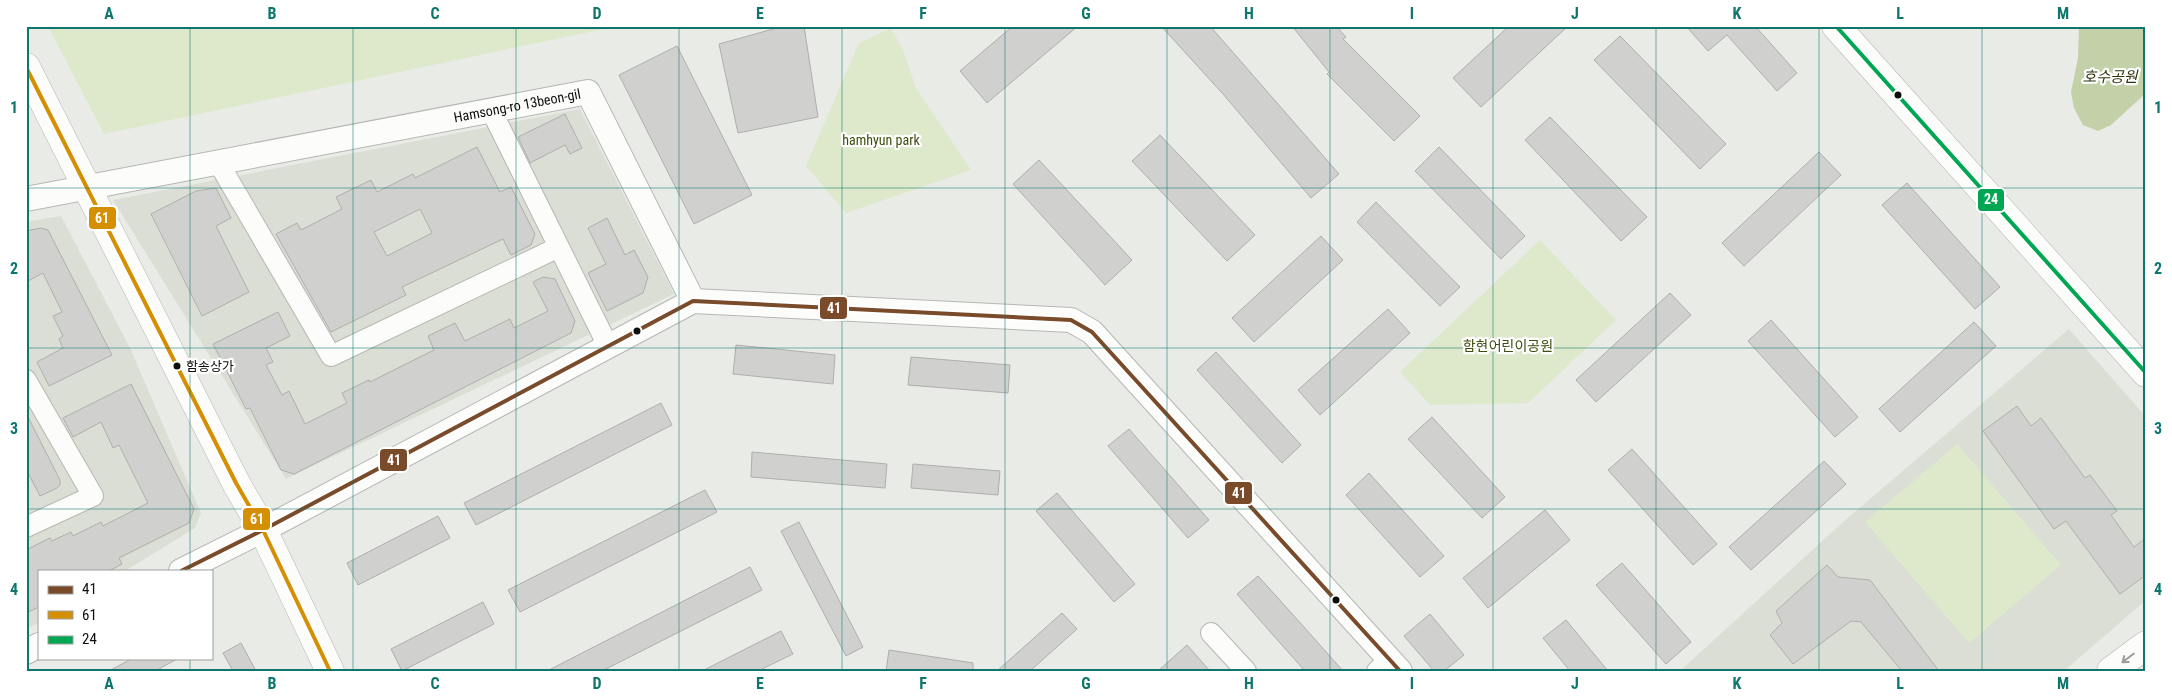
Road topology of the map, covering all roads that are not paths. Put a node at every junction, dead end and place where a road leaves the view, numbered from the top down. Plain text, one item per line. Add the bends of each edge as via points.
1 (1836, 26) edge
2 (26, 67) edge
3 (491, 110) junction
4 (218, 162) junction
5 (86, 187) junction
6 (26, 199) edge
7 (559, 247) junction
8 (694, 301) junction
9 (608, 346) junction
10 (2146, 373) edge
11 (26, 380) edge
12 (26, 528) edge
13 (263, 530) junction
14 (183, 570) edge
15 (1211, 633) dead end
16 (2146, 645) edge
17 (38, 646) edge
18 (26, 652) edge
19 (1389, 667) edge
20 (330, 671) edge
21 (1246, 671) edge
22 (2111, 671) edge

1 - 10 main road
2 - 5 main road
3 - 4 street, Hamsong-ro 13beon-gil
3 - 7 street
3 - 8 street, Hamsong-ro 13beon-gil via 588,92
4 - 5 street, Hamsong-ro 13beon-gil
4 - 7 street via 331,356
5 - 6 street, Hamsong-ro 13beon-gil
5 - 13 main road
7 - 9 street
8 - 9 street
8 - 19 street via 1071,320 1092,332
9 - 13 street
11 - 12 street via 93,496
13 - 14 street
13 - 20 main road
15 - 21 street
16 -> 22 main road
17 - 18 street

